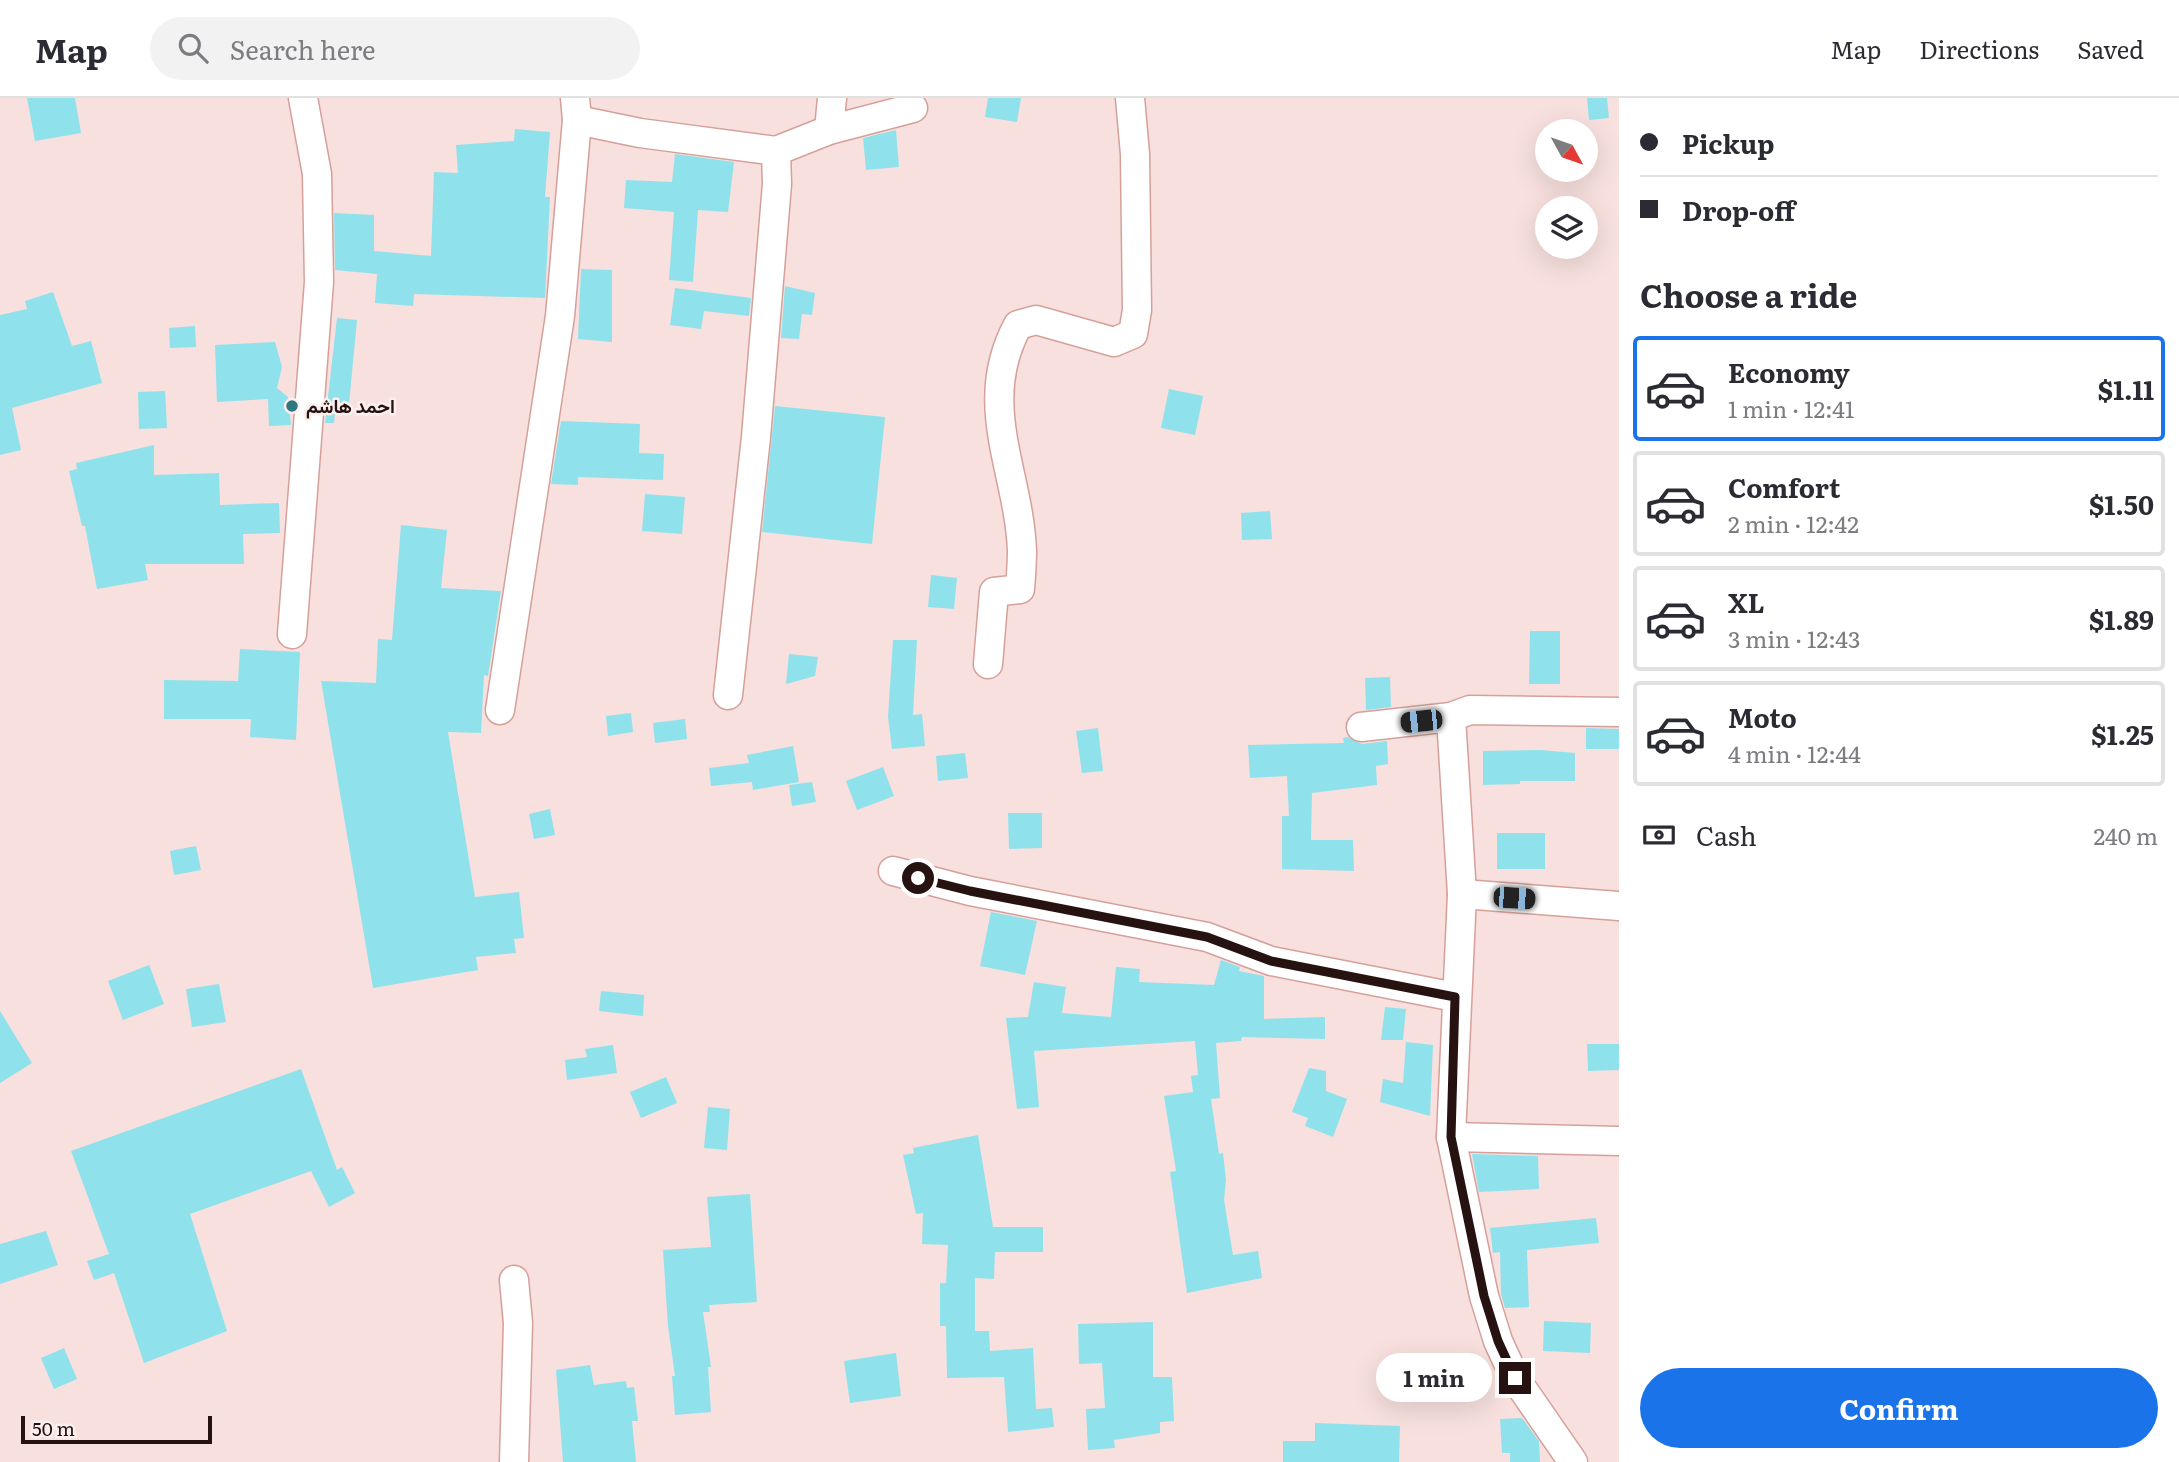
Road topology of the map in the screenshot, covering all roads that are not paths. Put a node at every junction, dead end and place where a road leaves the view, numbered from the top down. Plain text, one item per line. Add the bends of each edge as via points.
1 (303, 98) edge
2 (832, 98) edge
3 (1130, 98) edge
4 (913, 108) dead end
5 (576, 109) edge
6 (829, 130) junction
7 (776, 151) junction
8 (292, 634) dead end
9 (988, 664) dead end
10 (728, 695) dead end
11 (500, 710) dead end
12 (1619, 712) edge
13 (1451, 717) junction
14 (1361, 727) dead end
15 (893, 871) dead end
16 (1462, 894) junction
17 (1619, 906) edge
18 (1455, 997) junction
19 (1451, 1137) junction
20 (1619, 1141) edge
21 (514, 1280) dead end
22 (514, 1462) edge
23 (1573, 1462) edge

1 - 8 street via 317,174 318,282
2 - 6 street
3 - 9 street via 1137,310 1133,334 1114,341 1036,320 1018,325 1007,345 998,410 1022,550 1020,589 994,592
4 - 6 street
5 - 7 street via 640,133
5 - 11 street via 560,316
6 - 7 street
7 - 10 street via 757,424
12 - 13 street via 1510,708 1471,710
13 - 14 street
13 - 16 street
15 - 18 street via 970,891 1207,937 1271,961
16 - 17 street
16 - 18 street
18 - 19 street
19 - 20 street
19 - 23 street via 1484,1296 1498,1341 1515,1378
21 - 22 street via 518,1323

